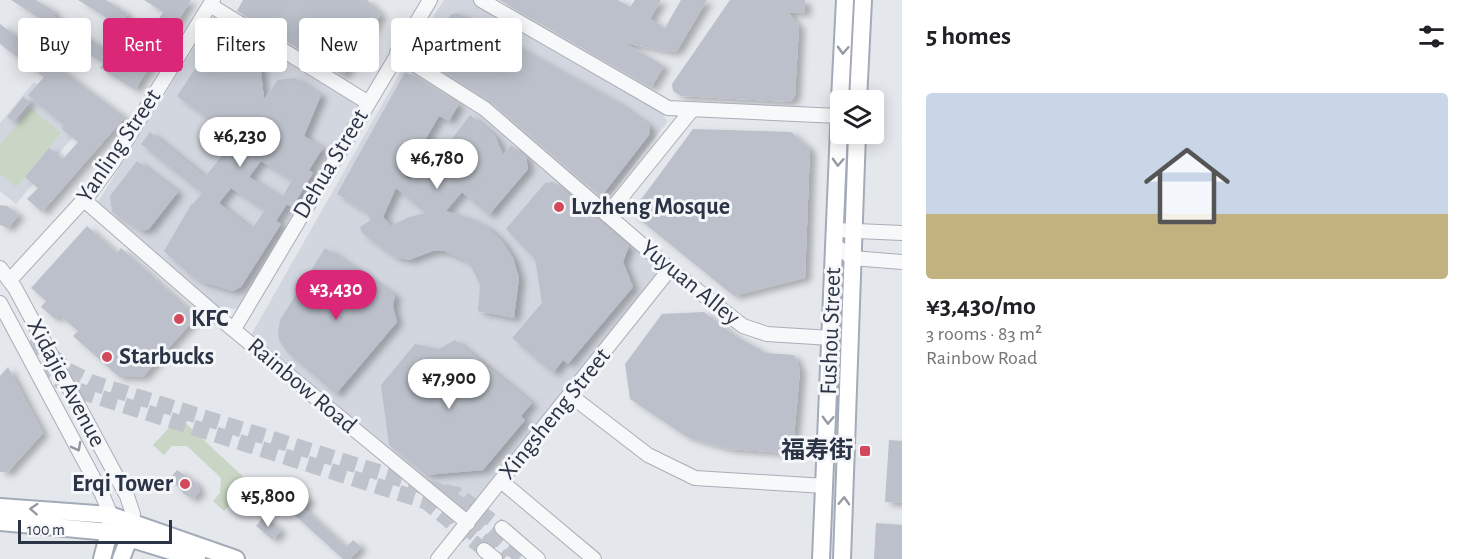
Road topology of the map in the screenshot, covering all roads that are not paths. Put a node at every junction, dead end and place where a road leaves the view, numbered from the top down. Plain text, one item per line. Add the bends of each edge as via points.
1 (481, 0) edge
2 (845, 0) edge
3 (863, 0) edge
4 (426, 1) edge
5 (212, 3) edge
6 (417, 18) edge
7 (391, 63) edge
8 (427, 72) edge
9 (841, 90) edge
10 (858, 90) edge
11 (367, 102) junction
12 (691, 111) junction
13 (830, 116) edge
14 (838, 144) edge
15 (857, 144) edge
16 (84, 200) junction
17 (607, 215) junction
18 (853, 231) junction
19 (902, 233) edge
20 (835, 238) junction
21 (852, 258) junction
22 (902, 262) edge
23 (0, 268) edge
24 (670, 269) junction
25 (10, 280) junction
26 (0, 303) edge
27 (234, 329) junction
28 (831, 338) junction
29 (570, 395) junction
30 (501, 481) junction
31 (825, 486) junction
32 (0, 507) edge
33 (110, 515) junction
34 (0, 522) edge
35 (468, 523) junction
36 (502, 528) tunnel mouth
37 (131, 529) junction
38 (109, 532) junction
39 (102, 559) edge
40 (121, 559) edge
41 (197, 559) edge
42 (236, 559) edge
43 (438, 559) edge
44 (538, 559) edge
45 (594, 559) edge
46 (821, 559) edge
47 (842, 559) edge

1 - 12 street via 652,100 668,108
2 -> 9 main road, Fushou Street
3 - 10 main road
4 - 6 street, Dehua Street
5 - 11 street
5 - 16 street, Yanling Street via 113,162
7 - 11 street, Dehua Street
8 - 17 street, Yuyuan Alley via 485,109
11 - 27 street, Dehua Street
12 - 13 street
12 - 17 street
14 -> 20 main road, Fushou Street
15 - 18 main road, Fushou Street
16 - 25 street, Yanling Street
16 - 27 street, Rainbow Road
17 - 24 street, Yuyuan Alley
18 - 19 street
18 - 20 street
18 - 21 main road, Fushou Street
20 - 21 street
20 - 28 main road, Fushou Street
21 - 22 street
47 -> 21 main road, Fushou Street
23 - 25 street, Xidajie Avenue
24 - 28 street, Yuyuan Alley via 756,332
24 - 29 street, Xingsheng Street
25 - 37 street, Xidajie Avenue via 127,496
26 -> 33 street, Xidajie Avenue
27 - 35 street, Rainbow Road
28 -> 31 main road, Fushou Street
29 - 30 street, Xingsheng Street
29 - 31 street via 648,455 695,478
30 - 35 street, Xingsheng Street
30 - 45 street
31 - 46 main road, Fushou Street
33 -> 32 main road
33 - 37 main road
33 - 38 street, Xidajie Avenue
34 - 38 main road
35 - 43 street, Xingsheng Street
36 - 44 street
37 - 38 main road
37 - 40 main road
37 - 41 main road
37 - 42 main road
38 - 39 main road

